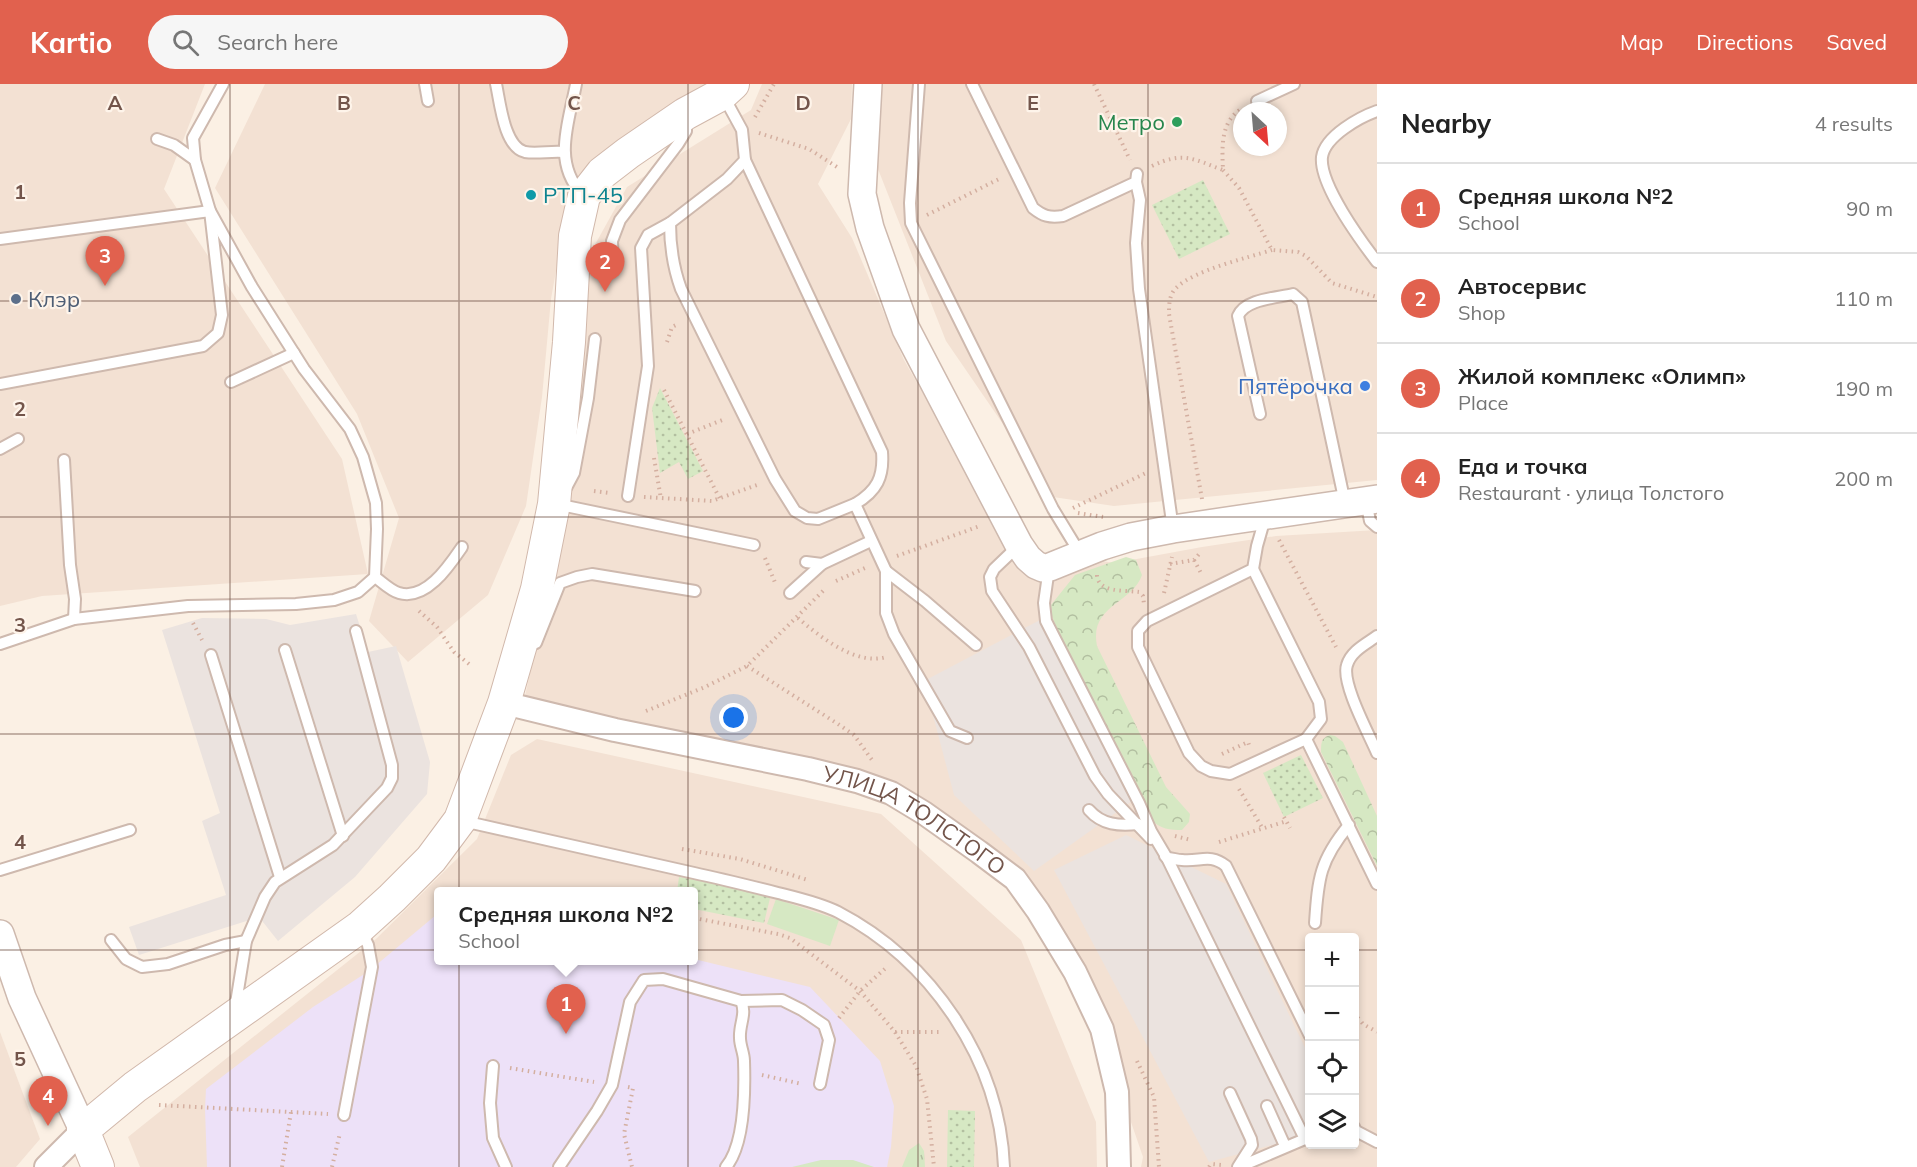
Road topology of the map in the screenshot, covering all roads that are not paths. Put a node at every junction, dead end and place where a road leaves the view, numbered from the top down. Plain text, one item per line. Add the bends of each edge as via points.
1 (223, 84) edge
2 (425, 84) edge
3 (496, 84) edge
4 (576, 84) edge
5 (868, 84) edge
6 (920, 84) edge
7 (972, 84) edge
8 (1294, 84) edge
9 (728, 89) edge
10 (428, 101) dead end
11 (1257, 101) road end
12 (1377, 111) edge
13 (686, 114) junction
14 (157, 139) dead end
15 (563, 152) junction
16 (195, 160) junction
17 (745, 160) junction
18 (584, 196) junction
19 (210, 211) junction
20 (670, 223) junction
21 (0, 239) edge
22 (1377, 262) edge
23 (613, 264) dead end
24 (596, 339) dead end
25 (294, 353) junction
26 (231, 382) dead end
27 (0, 384) edge
28 (1260, 414) dead end
29 (18, 439) dead end
30 (0, 449) edge
31 (64, 460) dead end
32 (628, 496) dead end
33 (1363, 501) edge
34 (554, 504) junction
35 (855, 504) junction
36 (1266, 515) junction
37 (1377, 527) edge
38 (1173, 529) junction
39 (871, 541) junction
40 (754, 545) road end
41 (1019, 545) junction
42 (462, 547) dead end
43 (1081, 555) junction
44 (806, 562) dead end
45 (822, 564) junction
46 (884, 566) junction
47 (1050, 567) junction
48 (1253, 569) junction
49 (375, 577) junction
50 (695, 591) dead end
51 (790, 593) road end
52 (74, 619) junction
53 (356, 631) dead end
54 (1377, 636) edge
55 (0, 644) edge
56 (975, 645) dead end
57 (285, 650) dead end
58 (534, 651) dead end
59 (211, 655) road end
60 (525, 670) dead end
61 (504, 703) junction
62 (967, 738) dead end
63 (1306, 739) junction
64 (1377, 753) edge
65 (1089, 810) dead end
66 (460, 820) junction
67 (1138, 824) junction
68 (1349, 825) junction
69 (130, 830) dead end
70 (343, 836) junction
71 (1167, 858) junction
72 (0, 870) edge
73 (280, 877) junction
74 (1377, 884) edge
75 (1315, 922) dead end
76 (360, 927) junction
77 (0, 934) edge
78 (111, 940) dead end
79 (246, 941) junction
80 (741, 1001) junction
81 (233, 1019) junction
82 (1305, 1026) edge
83 (494, 1066) road end
84 (820, 1084) road end
85 (1230, 1093) dead end
86 (1267, 1106) dead end
87 (344, 1115) road end
88 (83, 1130) junction
89 (1359, 1132) edge
90 (1305, 1135) edge
91 (1305, 1140) edge
92 (1377, 1142) edge
93 (1285, 1146) junction
94 (1269, 1154) junction
95 (46, 1167) edge
96 (98, 1167) edge
97 (506, 1167) edge
98 (559, 1167) edge
99 (726, 1167) edge
100 (1004, 1167) edge
101 (1119, 1167) edge
102 (1239, 1167) edge
103 (1271, 1167) edge

1 - 16 lane via 193,138
2 - 10 lane
3 - 15 lane via 513,145 527,152
4 - 15 lane
5 - 41 street via 862,194 870,228 906,329
6 - 43 lane via 911,223 1053,509
7 - 38 lane via 1033,208 1041,215 1063,216 1136,178 1140,200 1136,243 1138,289
8 - 11 lane
9 - 13 main road
9 - 17 lane via 747,130
12 - 22 lane via 1335,135 1322,157 1343,215
13 - 18 main road via 602,173
13 - 23 lane via 686,131 678,144 620,220 612,241
14 - 16 lane
15 - 18 lane via 571,180
16 - 19 lane
17 - 20 lane
17 - 35 lane via 882,452 882,472 874,489
18 - 34 main road via 575,236 570,342
19 - 21 lane
19 - 25 lane
19 - 27 lane via 222,315 218,333 203,346
20 - 32 lane via 648,235 641,248 648,366
20 - 35 lane via 675,275 774,479 795,511 818,519
24 - 34 lane via 574,473
25 - 26 lane
25 - 49 lane via 350,429 363,457 376,502
28 - 33 lane via 1238,316 1248,305 1293,294 1302,302
29 - 30 lane
31 - 52 lane
33 - 36 street
33 - 37 lane via 1370,521
34 - 40 lane
34 - 61 main road via 537,589
35 - 39 lane
36 - 38 street
36 - 48 lane
38 - 43 street via 1131,537
39 - 45 lane
39 - 46 lane
41 - 47 street via 1036,566
41 - 67 lane via 994,569 990,578 992,591 1029,647 1095,777
42 - 49 lane via 451,564 415,593 398,593
43 - 47 street
44 - 45 lane
45 - 51 lane
46 - 56 lane
46 - 62 lane via 886,613 894,634 950,731
47 - 71 lane via 1044,603 1046,621
48 - 63 lane via 1319,702 1321,719
48 - 63 lane via 1143,626 1138,631 1138,648 1189,753 1201,766 1230,774
49 - 52 lane via 358,592 334,600 183,607
50 - 58 lane via 592,574 560,583
52 - 55 lane
53 - 70 lane via 392,765 392,778
54 - 64 lane via 1359,648 1346,665 1345,679
57 - 70 lane
59 - 73 lane
60 - 61 lane via 517,689
61 - 66 main road
61 - 101 street, УЛИЦА ТОЛСТОГО via 856,781 891,794 924,813 988,858 1015,879 1038,911 1075,972 1102,1029 1117,1092
63 - 68 lane
65 - 67 lane via 1111,824
66 - 76 main road via 431,859
66 - 100 lane via 801,898 836,911 867,929 900,954 936,990 963,1032 999,1117
67 - 71 lane
68 - 74 lane
68 - 75 lane via 1323,864
69 - 72 lane
70 - 73 lane
71 - 82 lane via 1211,858 1226,866
71 - 90 lane
73 - 79 lane via 265,897
76 - 81 main road
76 - 87 lane via 372,967
77 - 88 street via 22,998
78 - 79 lane via 126,959 142,967 168,964
79 - 81 lane
80 - 84 lane via 782,1000 824,1025 829,1040
80 - 98 lane via 663,979 644,980 630,1002 612,1085
80 - 99 lane via 745,1009 740,1037 744,1059 743,1109 739,1138
81 - 88 main road via 135,1087
83 - 97 lane via 490,1103 493,1138
85 - 102 lane via 1252,1144
86 - 93 lane
88 - 95 street
88 - 96 main road
89 - 92 lane
91 - 93 lane
93 - 94 lane
94 - 102 lane
94 - 103 lane

